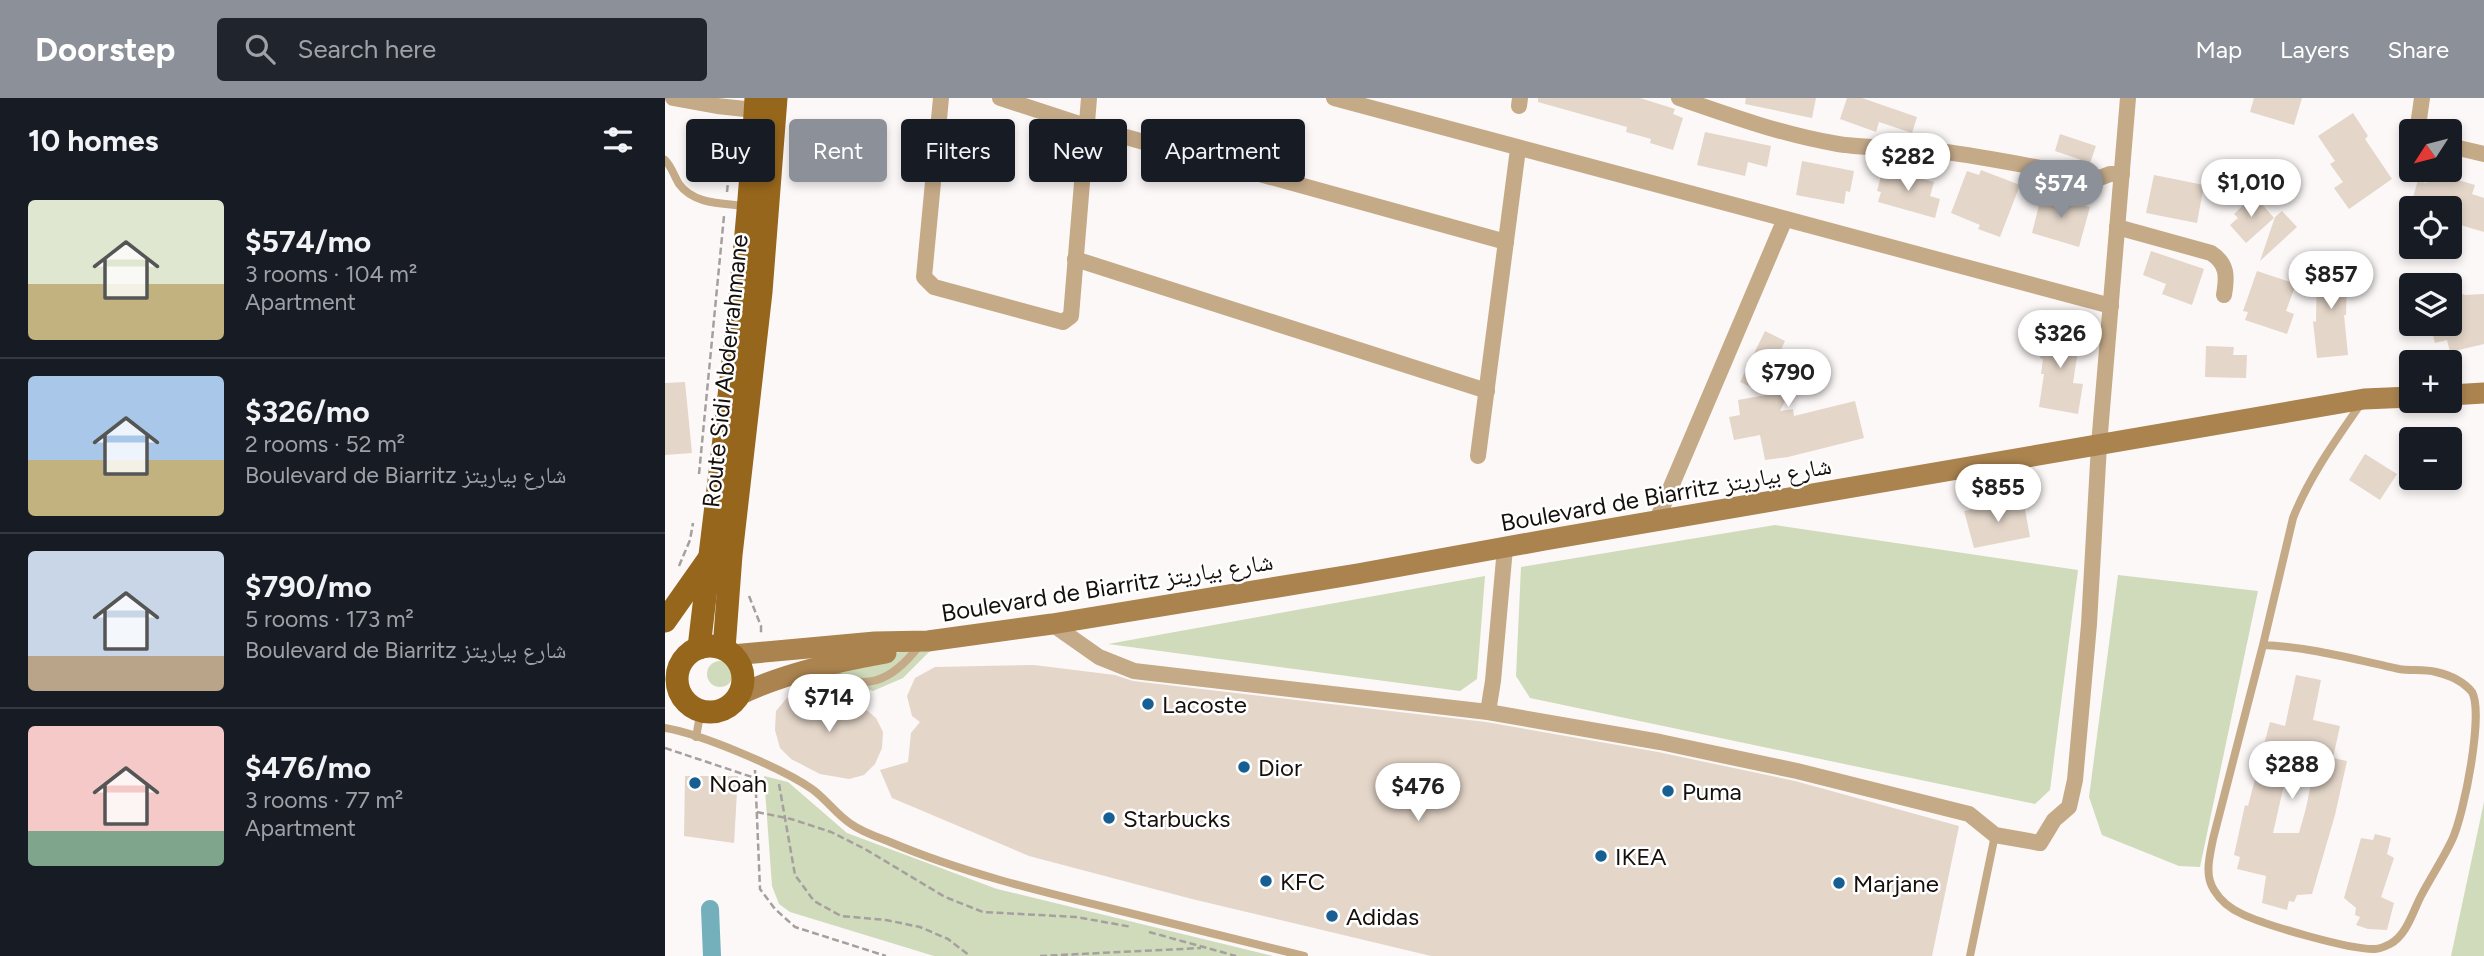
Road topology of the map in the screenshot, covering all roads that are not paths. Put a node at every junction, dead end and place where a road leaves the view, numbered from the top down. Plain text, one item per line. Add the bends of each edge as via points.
1 (673, 98) edge
2 (776, 98) edge
3 (941, 98) edge
4 (1000, 98) edge
5 (1089, 98) edge
6 (1334, 98) edge
7 (1679, 98) edge
8 (2128, 98) edge
9 (2422, 98) edge
10 (749, 106) edge
11 (1064, 119) edge
12 (1087, 119) edge
13 (2419, 119) edge
14 (1127, 137) edge
15 (1518, 149) junction
16 (2462, 149) edge
17 (2484, 154) edge
18 (665, 160) edge
19 (2122, 174) junction
20 (2097, 179) junction
21 (1081, 182) edge
22 (2120, 194) junction
23 (749, 206) junction
24 (1785, 219) junction
25 (2117, 227) junction
26 (1506, 242) junction
27 (1075, 259) junction
28 (2224, 295) dead end
29 (2111, 306) junction
30 (1486, 391) junction
31 (2484, 393) edge
32 (2462, 394) edge
33 (2399, 398) edge
34 (2364, 399) junction
35 (2099, 445) junction
36 (1478, 456) dead end
37 (1656, 522) junction
38 (1505, 548) junction
39 (712, 554) junction
40 (665, 621) edge
41 (1052, 624) junction
42 (924, 643) junction
43 (2263, 645) junction
44 (699, 648) junction
45 (728, 652) junction
46 (673, 667) edge
47 (739, 695) junction
48 (684, 703) edge
49 (1488, 712) junction
50 (665, 728) edge
51 (696, 737) junction
52 (1995, 835) junction
53 (1304, 956) edge
54 (1971, 956) edge

1 - 10 street
2 - 45 main road, Route Sidi Abderrahmane via 761,292 731,555
3 - 27 street via 923,270 928,282 1063,322 1071,316
4 - 11 street
5 - 12 street
6 - 15 street
7 - 20 street via 1837,144 1980,157
8 - 19 street
9 - 13 street
10 - 23 main road, Route Sidi Abderrahmane
14 - 26 street
15 - 24 street
15 - 26 street
16 - 17 street
18 - 23 lane via 689,193 702,200
19 - 20 street
19 - 22 street
20 - 22 street
21 - 27 street
22 - 25 street
23 - 39 main road, Route Sidi Abderrahmane
24 - 29 street
24 - 37 street
25 - 28 street via 2219,258 2226,271
25 - 29 street
26 - 30 street
27 - 30 street
29 - 35 street
30 - 36 street
31 - 32 street
33 - 34 street, Boulevard de Biarritz شارع بياريتز
34 - 35 street, Boulevard de Biarritz شارع بياريتز
34 - 43 lane via 2298,504
35 - 37 street, Boulevard de Biarritz شارع بياريتز
35 - 52 street via 2089,624 2069,807 2054,820 2040,843
37 - 38 street, Boulevard de Biarritz شارع بياريتز
38 - 41 street, Boulevard de Biarritz شارع بياريتز
38 - 49 street
39 - 40 main road
39 - 44 main road, Route Sidi Abderrahmane
41 - 42 street, Boulevard de Biarritz شارع بياريتز
41 - 49 street via 1099,657 1134,671
42 - 45 street, Boulevard de Biarritz شارع بياريتز
42 - 47 street, Boulevard de Biarritz شارع بياريتز via 818,667
43 - 43 lane via 2296,647 2403,670 2434,671 2457,679 2475,694 2480,715 2464,806 2442,861 2403,933 2392,943 2375,949 2338,943 2259,920 2231,908 2209,881 2213,839
44 - 45 main road via 711,646
44 - 46 main road
45 - 47 main road via 742,671
46 - 48 main road
47 - 48 main road via 714,711
48 - 51 lane
49 - 52 street via 1797,771 1969,814
50 - 51 lane
51 - 53 lane via 813,790 852,825 935,859 995,879
52 - 54 lane

